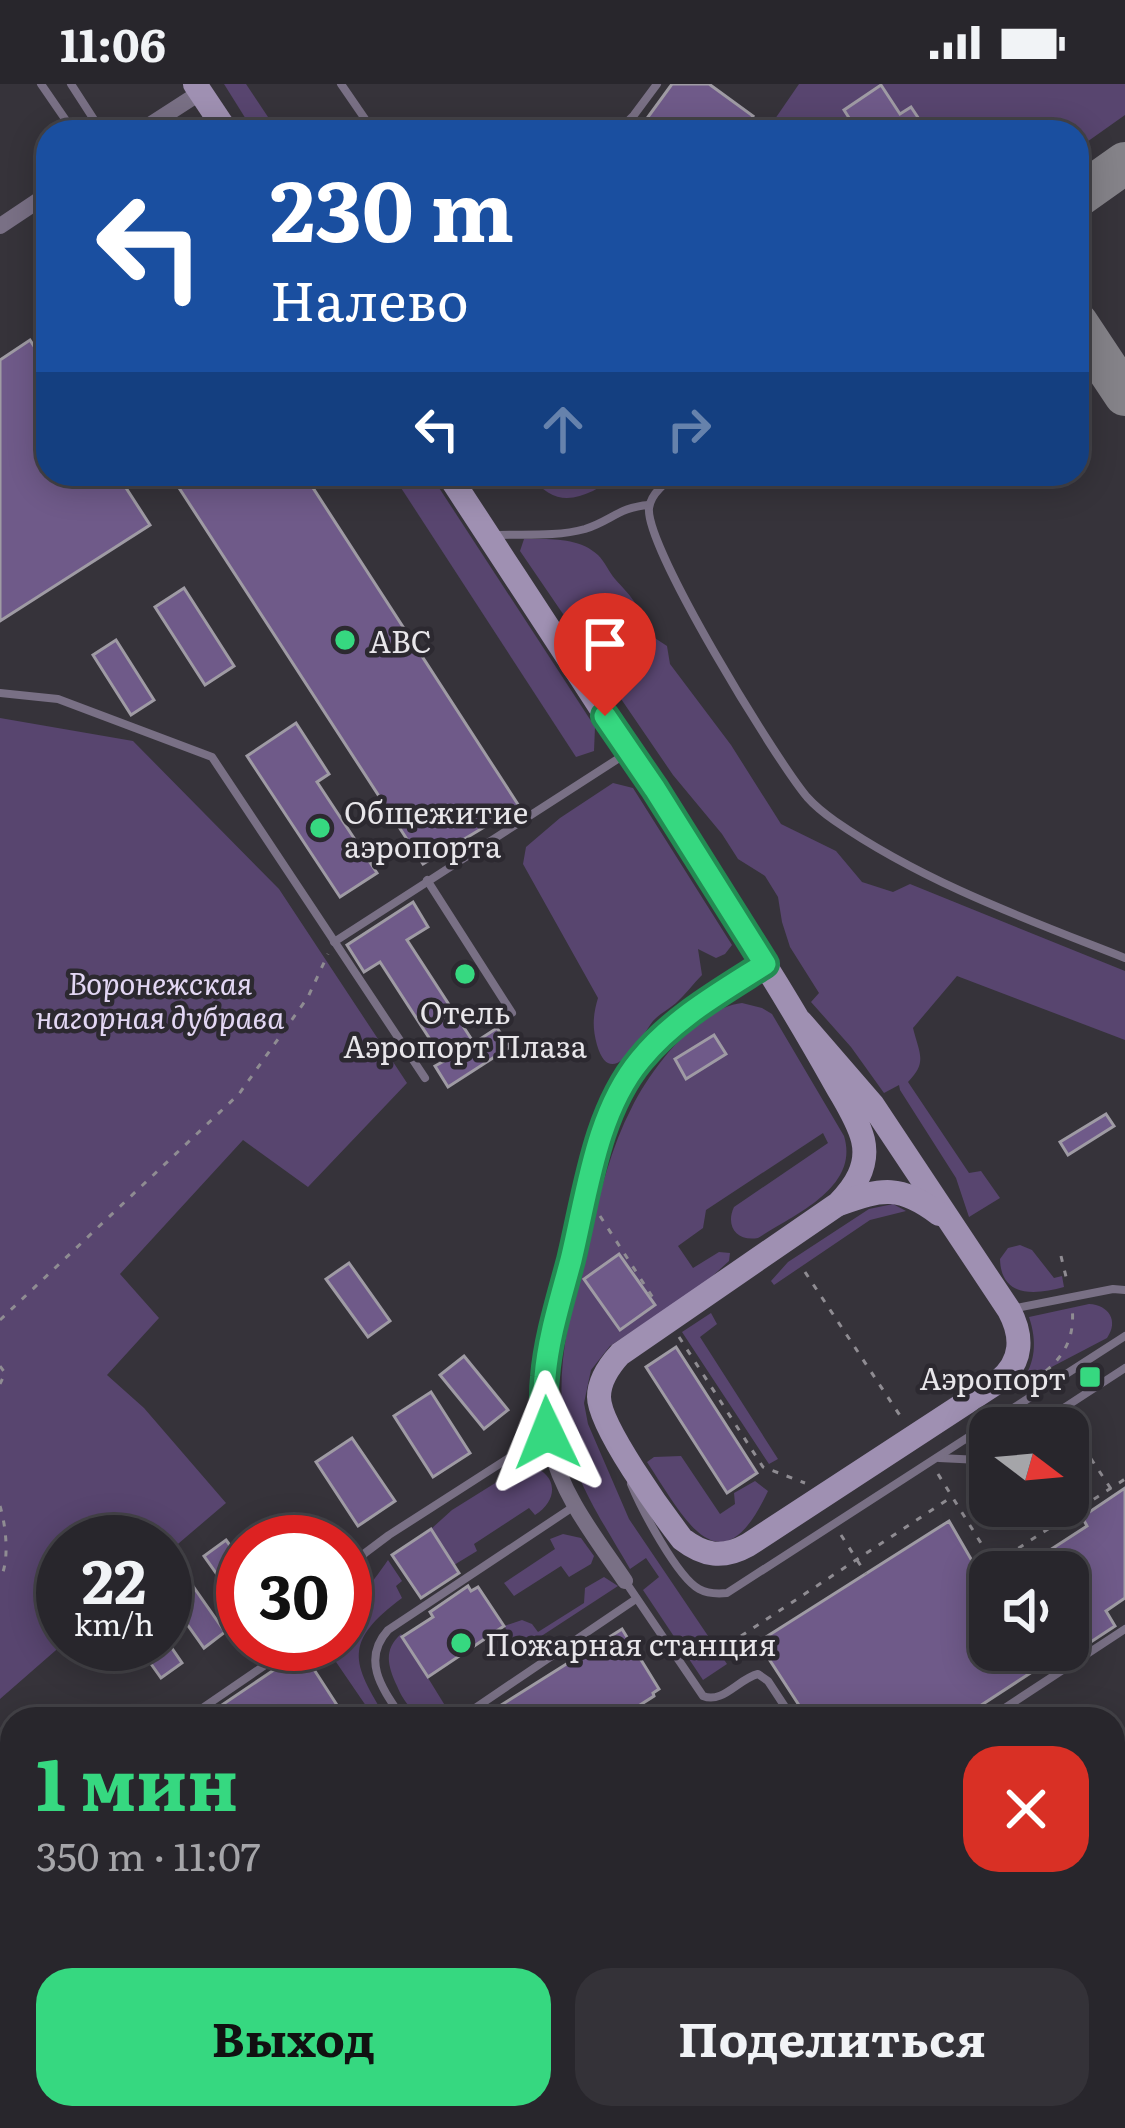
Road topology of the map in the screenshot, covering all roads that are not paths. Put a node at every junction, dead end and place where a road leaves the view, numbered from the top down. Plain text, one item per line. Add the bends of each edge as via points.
1 (41, 84) edge
2 (71, 84) edge
3 (341, 84) edge
4 (657, 84) edge
5 (198, 88) edge
6 (66, 120) edge
7 (94, 120) edge
8 (155, 120) edge
9 (218, 120) edge
10 (366, 120) edge
11 (629, 120) edge
12 (36, 202) edge
13 (0, 226) edge
14 (456, 486) edge
15 (664, 486) edge
16 (649, 505) junction
17 (488, 535) junction
18 (0, 693) edge
19 (628, 752) junction
20 (427, 880) junction
21 (334, 942) junction
22 (1125, 958) edge
23 (765, 964) junction
24 (512, 1013) dead end
25 (801, 1022) junction
26 (425, 1078) dead end
27 (838, 1204) junction
28 (951, 1222) junction
29 (1125, 1290) edge
30 (1009, 1310) junction
31 (1125, 1336) edge
32 (1125, 1368) edge
33 (1065, 1407) edge
34 (608, 1427) junction
35 (547, 1433) junction
36 (969, 1460) edge
37 (931, 1461) junction
38 (575, 1506) junction
39 (372, 1548) edge
40 (625, 1581) joint
41 (636, 1599) junction
42 (1125, 1629) edge
43 (256, 1671) edge
44 (202, 1707) edge
45 (396, 1707) edge
46 (477, 1707) edge
47 (785, 1707) edge
48 (1006, 1707) edge

1 - 6 lane
2 - 7 lane
3 - 10 lane
4 - 11 lane
5 - 8 street
5 - 9 main road
12 - 13 street
14 - 17 main road
15 - 16 lane
16 - 17 lane via 626,507 578,531
16 - 22 lane via 674,577 810,800 915,868
17 - 19 main road
18 - 21 lane via 58,699 212,757
19 - 20 lane
19 - 23 main road
20 - 21 lane
20 - 24 lane
21 - 26 lane
23 - 25 main road
23 - 35 street via 670,1031 622,1088 594,1164 549,1352
25 - 27 main road via 862,1138 862,1169
25 - 28 main road via 872,1103
27 - 28 main road via 895,1191
27 - 34 main road via 620,1354 598,1400
28 - 30 main road
29 - 30 lane
30 - 34 main road via 1019,1343 999,1381 722,1556 682,1539
31 - 37 lane
32 - 33 lane
34 - 37 lane via 641,1509 693,1585 715,1594 738,1588
35 - 38 street
35 - 39 lane
36 - 37 lane
38 - 40 street
38 - 45 lane via 388,1630 375,1656 377,1677
40 - 41 lane
41 - 46 lane
41 - 47 lane via 703,1696 717,1698 758,1674
42 - 48 lane
43 - 44 lane

